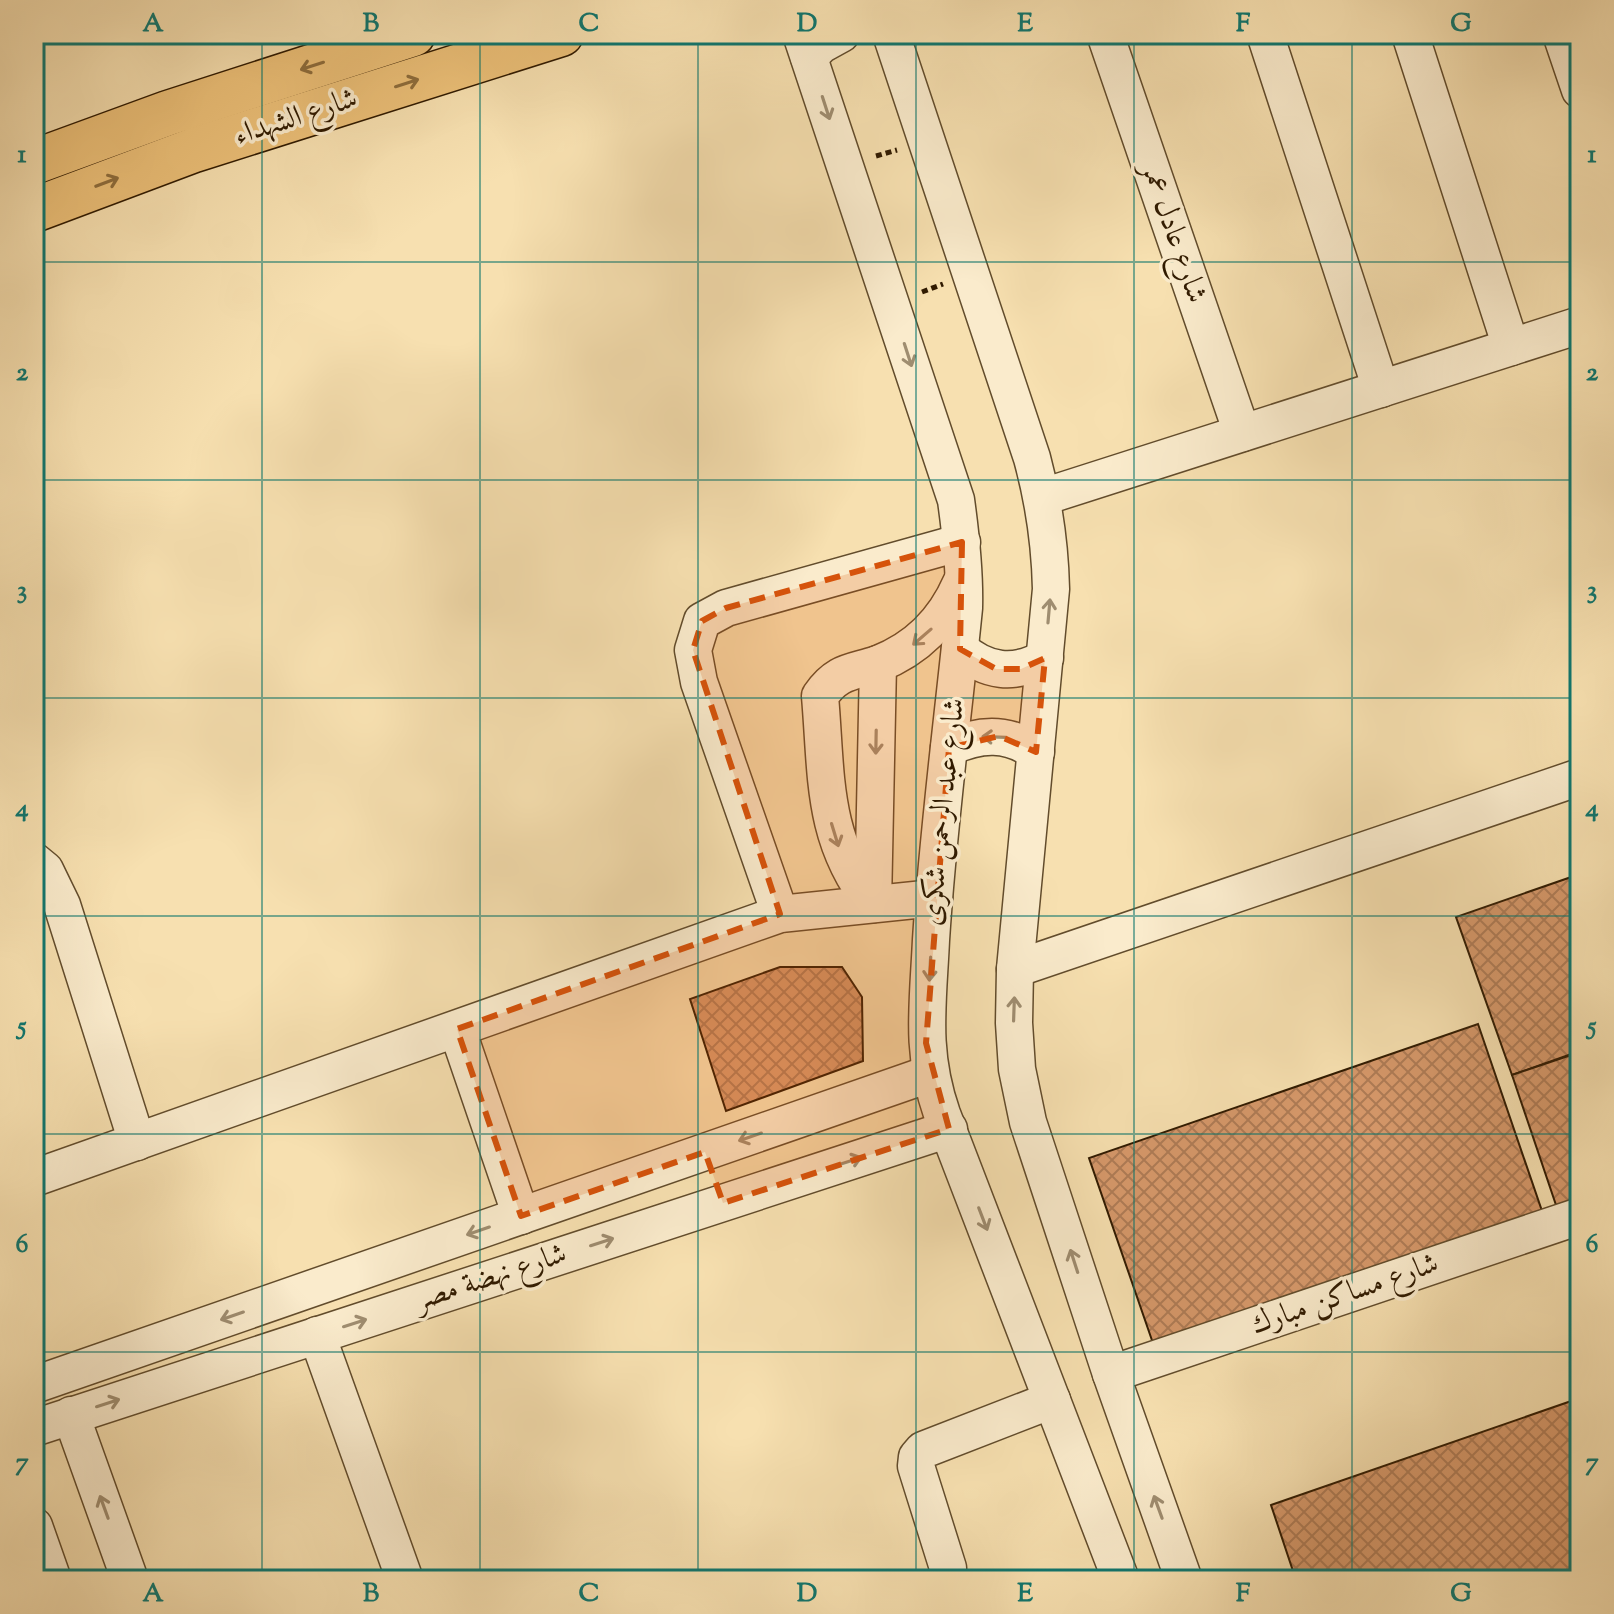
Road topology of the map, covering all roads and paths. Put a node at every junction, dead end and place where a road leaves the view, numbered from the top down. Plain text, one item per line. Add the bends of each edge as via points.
1 (413, 34) edge
2 (561, 34) edge
3 (841, 34) edge
4 (892, 34) edge
5 (1105, 34) edge
6 (1265, 34) edge
7 (1410, 34) edge
8 (1561, 34) edge
9 (805, 46) edge
10 (1580, 90) edge
11 (927, 141) junction
12 (34, 162) edge
13 (845, 166) junction
14 (34, 210) edge
15 (972, 274) junction
16 (891, 302) junction
17 (1580, 325) edge
18 (1511, 347) junction
19 (1381, 389) junction
20 (1242, 433) junction
21 (1043, 497) junction
22 (963, 558) junction
23 (960, 649) junction
24 (1045, 658) junction
25 (878, 664) junction
26 (949, 748) junction
27 (1036, 752) junction
28 (1580, 777) edge
29 (34, 861) edge
30 (934, 898) junction
31 (873, 904) junction
32 (780, 914) junction
33 (1015, 969) junction
34 (457, 1029) junction
35 (929, 1074) junction
36 (949, 1129) junction
37 (137, 1142) junction
38 (705, 1152) junction
39 (34, 1178) edge
40 (723, 1203) junction
41 (521, 1216) junction
42 (1580, 1216) edge
43 (317, 1335) junction
44 (1111, 1374) junction
45 (34, 1385) edge
46 (1052, 1400) junction
47 (71, 1415) junction
48 (34, 1428) edge
49 (34, 1526) edge
50 (948, 1568) dead end
51 (53, 1580) edge
52 (130, 1580) edge
53 (405, 1580) edge
54 (1121, 1580) edge
55 (1184, 1580) edge

1 -> 12 highway, شارع الشهداء
14 -> 2 highway, شارع الشهداء via 194,150
3 - 9 street via 821,45
4 - 11 street
5 - 20 street, شارع عادل عمر
6 - 19 street
7 - 18 street
8 - 10 street
9 -> 13 street, شارع عبد الرحمن شكرى
11 - 13 path
11 - 15 street
13 - 16 street, شارع عبد الرحمن شكرى
15 - 16 path
15 - 21 street
16 -> 22 street, شارع عبد الرحمن شكرى via 956,500
17 - 18 street
18 - 19 street
19 - 20 street
20 - 21 street
24 -> 21 street via 1051,589
22 - 23 street, شارع عبد الرحمن شكرى
22 -> 25 street via 955,598 940,620 905,651
22 - 32 street via 768,595 702,621 693,650 699,682
23 - 24 street via 996,669 1021,669
23 - 26 street, شارع عبد الرحمن شكرى
24 - 27 street
25 -> 31 street
25 -> 31 street via 837,677 820,696 831,822 847,866
27 -> 26 street via 999,736
26 - 30 street, شارع عبد الرحمن شكرى
27 - 33 street
28 - 33 street
29 - 37 street via 45,870 62,905
30 - 31 street
30 -> 35 street, شارع عبد الرحمن شكرى
31 - 32 street
32 - 34 street
44 -> 33 street via 1028,1122 1017,1069
34 - 37 street
34 - 41 street
35 - 36 street, شارع عبد الرحمن شكرى
35 -> 38 street, شارع نهضة مصر
40 -> 36 street, شارع نهضة مصر
36 -> 46 street, شارع عبد الرحمن شكرى
37 - 39 street
38 - 40 street
38 - 41 street, شارع نهضة مصر
43 -> 40 street, شارع نهضة مصر
41 -> 45 street, شارع نهضة مصر
42 - 44 street, شارع مساكن مبارك
47 -> 43 street, شارع نهضة مصر
43 - 53 street
55 -> 44 street
46 - 50 street via 919,1454 916,1466
46 - 54 street, شارع عبد الرحمن شكرى
47 - 48 street, شارع نهضة مصر
52 -> 47 street
49 - 51 street

